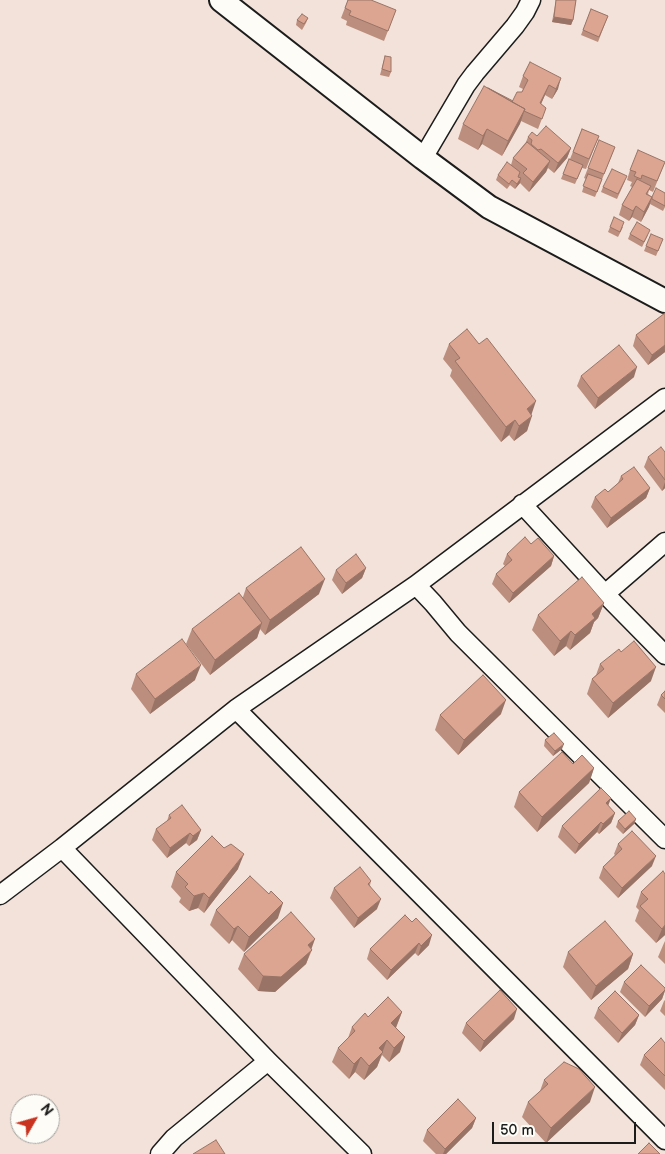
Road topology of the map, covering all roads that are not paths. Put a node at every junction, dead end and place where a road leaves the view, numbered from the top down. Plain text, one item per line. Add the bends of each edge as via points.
1 (221, 0) edge
2 (531, 0) edge
3 (423, 158) junction
4 (665, 301) edge
5 (665, 398) edge
6 (522, 504) junction
7 (665, 542) edge
8 (416, 585) junction
9 (605, 594) junction
10 (665, 655) edge
11 (236, 709) junction
12 (665, 839) edge
13 (62, 848) junction
14 (0, 895) edge
15 (268, 1061) junction
16 (665, 1140) edge
17 (160, 1154) edge
18 (362, 1154) edge

1 - 3 street
2 - 3 street via 515,26 466,85
3 - 4 street via 490,207
5 - 6 street
6 - 8 street
6 - 9 street
7 - 9 street
8 - 11 street
8 - 12 street via 458,633
9 - 10 street
11 - 13 street
11 - 16 street
13 - 14 street
13 - 15 street
15 - 17 street via 174,1138
15 - 18 street

